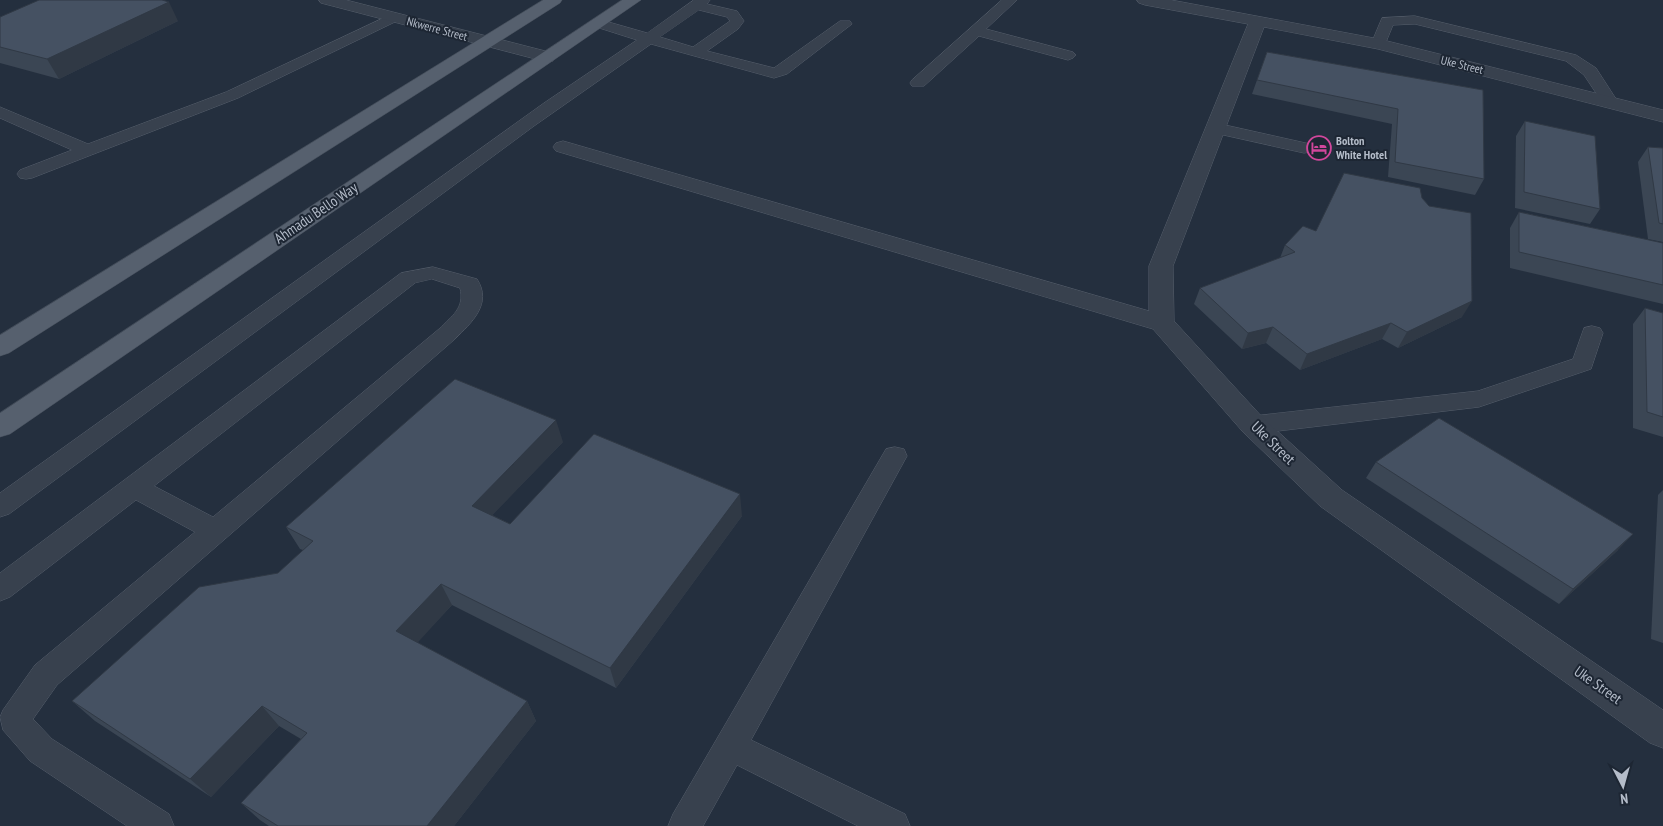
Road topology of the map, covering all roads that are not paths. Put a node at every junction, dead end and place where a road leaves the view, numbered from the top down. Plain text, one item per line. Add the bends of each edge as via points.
1 (327, 0) edge
2 (554, 0) edge
3 (633, 0) edge
4 (1010, 0) edge
5 (1145, 0) edge
6 (699, 3) edge
7 (394, 17) junction
8 (1258, 21) junction
9 (598, 23) junction
10 (845, 24) dead end
11 (976, 31) junction
12 (651, 39) junction
13 (487, 42) junction
14 (1379, 44) junction
15 (695, 53) junction
16 (1068, 55) dead end
17 (547, 57) junction
18 (918, 83) dead end
19 (1610, 102) junction
20 (0, 112) edge
21 (1663, 116) edge
22 (1216, 128) junction
23 (563, 147) dead end
24 (1304, 148) dead end
25 (87, 150) junction
26 (26, 174) dead end
27 (1162, 323) junction
28 (1592, 333) dead end
29 (0, 347) edge
30 (1253, 425) junction
31 (0, 426) edge
32 (895, 456) dead end
33 (134, 487) junction
34 (0, 507) edge
35 (216, 531) junction
36 (0, 589) edge
37 (7, 718) edge
38 (1663, 731) edge
39 (731, 746) junction
40 (156, 826) edge
41 (685, 826) edge
42 (894, 826) edge

1 - 7 street, Nkwerre Street
2 - 13 main road
3 - 9 main road, Ahmadu Bello Way
4 - 11 lane
5 - 8 street, Uke Street
6 - 12 lane
6 - 15 lane via 732,14 738,21
7 - 13 street, Nkwerre Street
7 - 25 lane via 232,95
8 - 14 street, Uke Street
8 - 22 street
9 - 12 lane
9 - 17 main road, Ahmadu Bello Way
10 - 15 lane via 774,73
11 - 16 lane
11 - 18 lane
12 - 15 lane
12 - 34 lane via 530,121
13 - 17 street, Nkwerre Street
13 - 29 main road
14 - 19 street, Uke Street
14 - 19 lane via 1387,21 1415,20 1571,58 1586,66
17 - 31 main road, Ahmadu Bello Way
19 - 21 street, Uke Street
20 - 25 lane
22 - 24 lane
22 - 27 street via 1161,266
23 - 27 street
25 - 26 lane
27 - 30 street, Uke Street
28 - 30 lane via 1582,364 1479,398
30 - 38 street, Uke Street via 1331,498
32 - 39 lane
33 - 35 lane
33 - 35 lane via 408,278 433,273 470,284 472,309 447,334
33 - 36 lane
35 - 37 lane via 46,675
37 - 40 lane via 41,750
39 - 41 lane
39 - 42 lane

